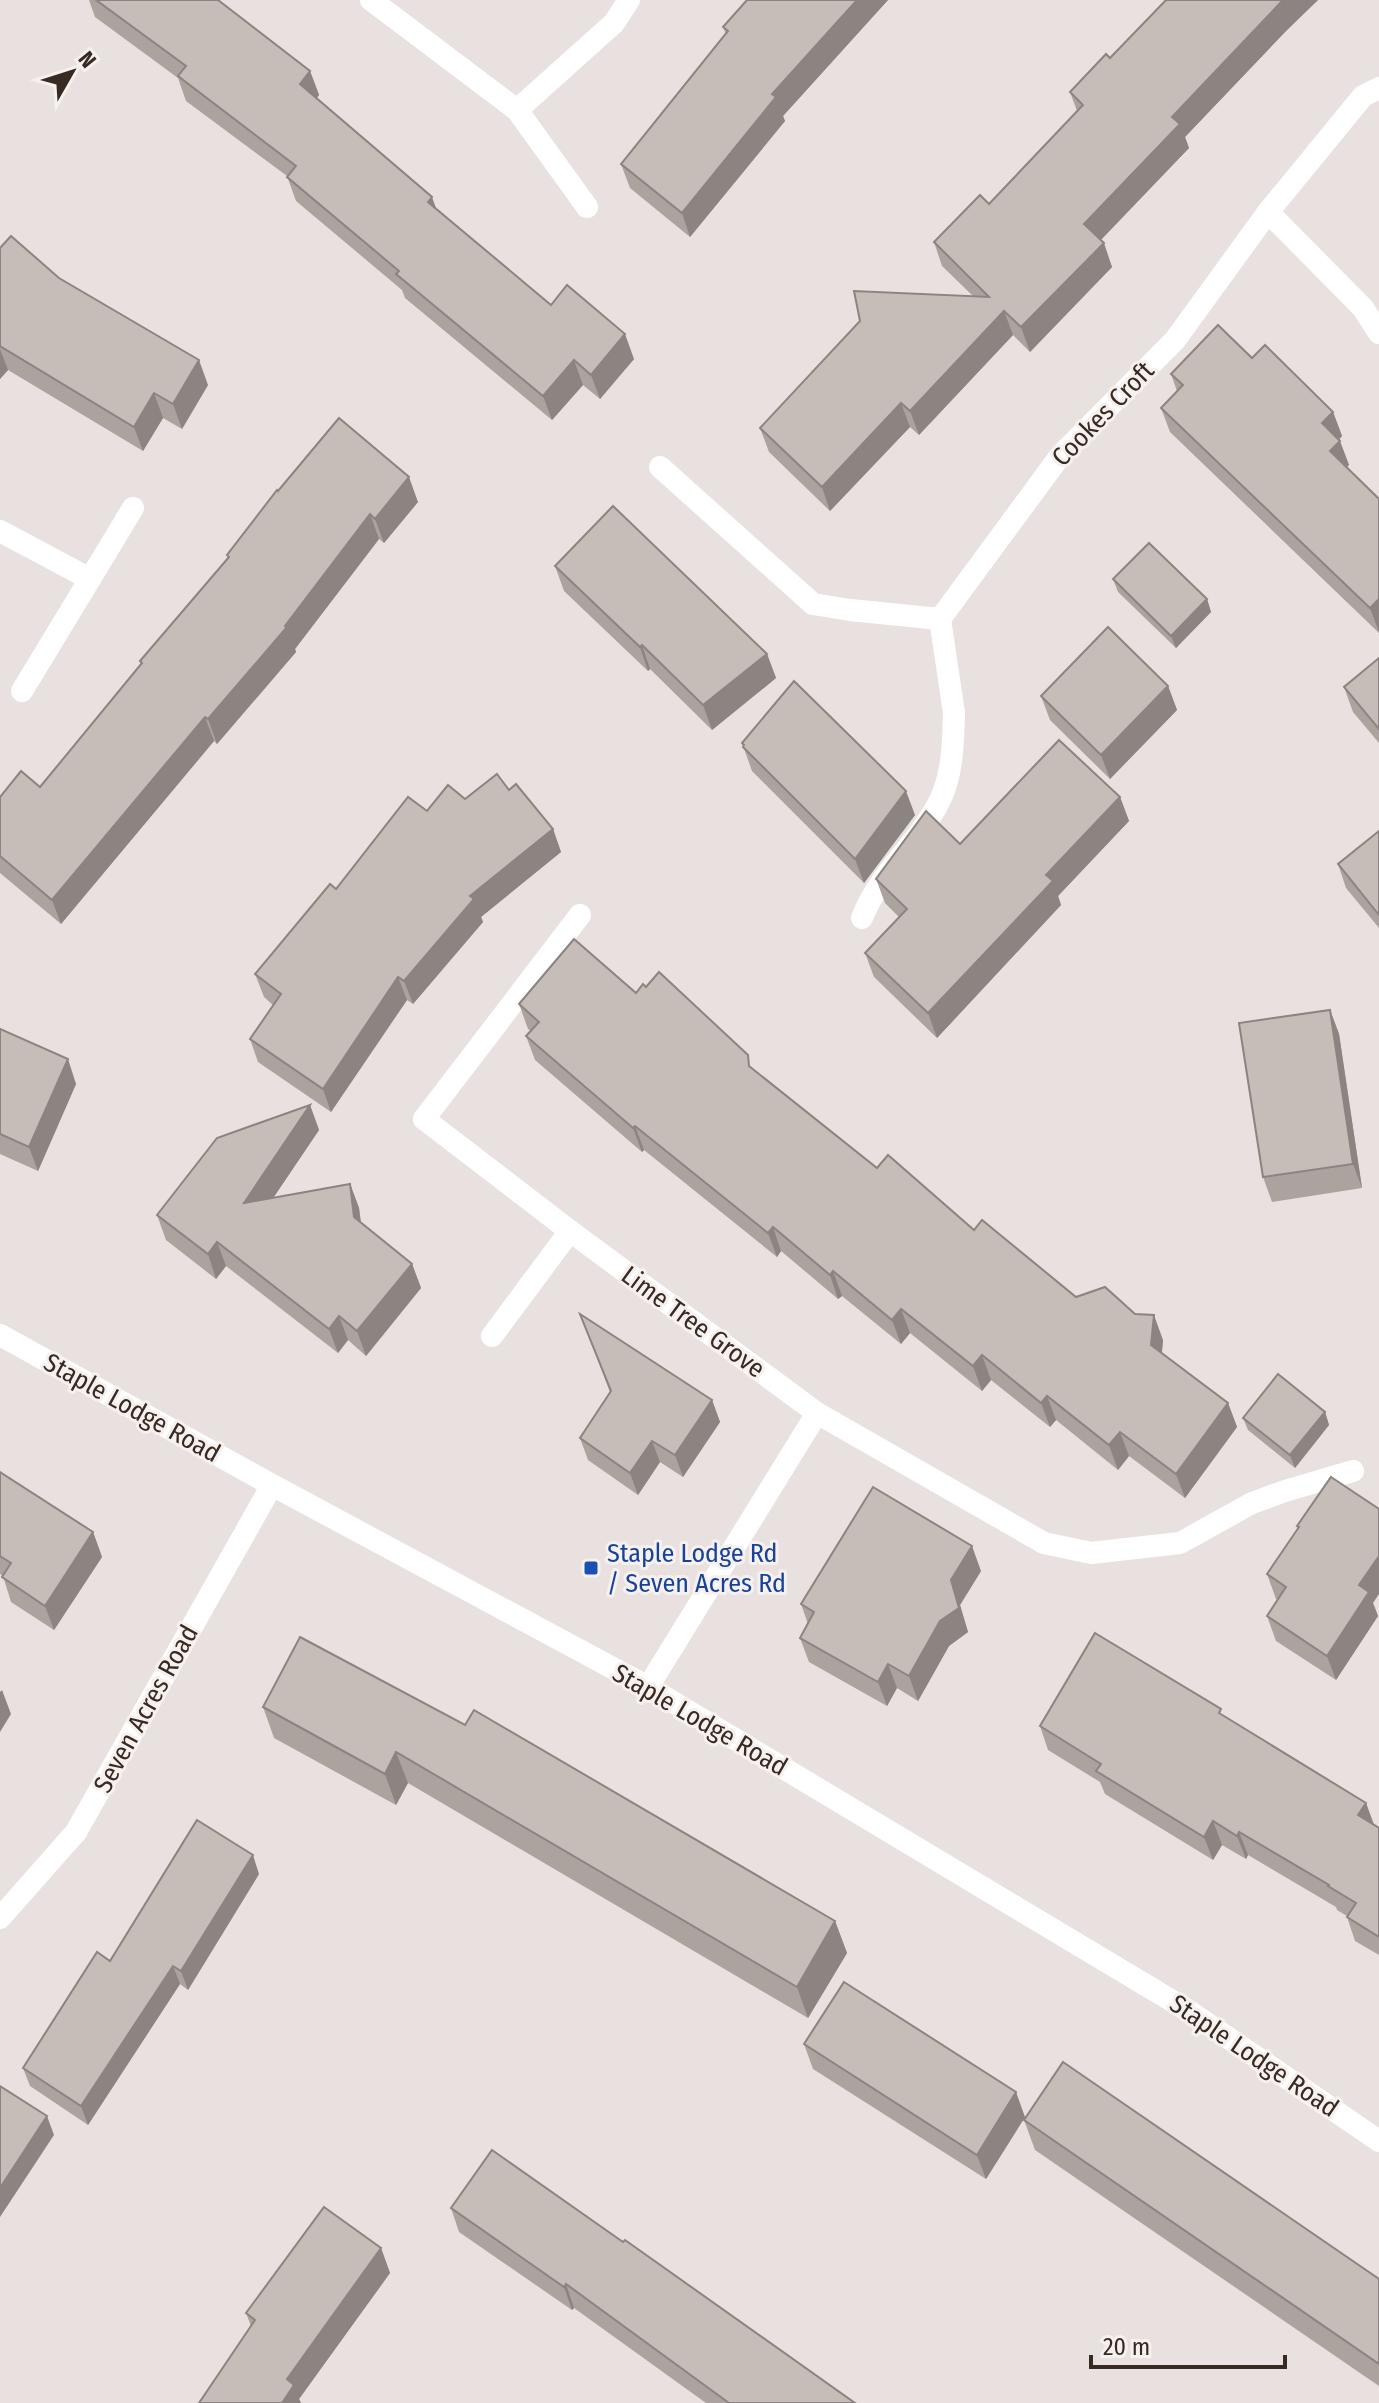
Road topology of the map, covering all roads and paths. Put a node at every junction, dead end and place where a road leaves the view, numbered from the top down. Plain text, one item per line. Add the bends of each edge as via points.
1 (371, 0) edge
2 (629, 0) edge
3 (1379, 88) edge
4 (517, 110) junction
5 (587, 207) dead end
6 (1268, 212) junction
7 (1379, 333) edge
8 (660, 467) dead end
9 (133, 508) dead end
10 (0, 531) edge
11 (90, 579) junction
12 (940, 619) junction
13 (22, 691) dead end
14 (580, 915) dead end
15 (862, 918) dead end
16 (570, 1231) junction
17 (0, 1335) edge
18 (492, 1336) dead end
19 (817, 1413) junction
20 (1353, 1471) dead end
21 (272, 1485) junction
22 (648, 1687) junction
23 (0, 1918) edge
24 (1379, 2141) edge

1 - 4 street
2 - 4 street via 614,23
3 - 6 street, Cookes Croft via 1363,96
4 - 5 street
6 - 7 street via 1363,308
6 - 12 street, Cookes Croft via 1175,340 1060,456
8 - 12 street via 813,604
9 - 11 street
10 - 11 street
11 - 13 street
12 - 15 street via 954,713 952,764 939,804
14 - 16 street, Lime Tree Grove via 424,1119
16 - 18 street
16 - 19 street, Lime Tree Grove
17 - 21 street, Staple Lodge Road
19 - 20 street, Lime Tree Grove via 1044,1543 1091,1553 1180,1543 1252,1503
19 - 22 street
21 - 22 street, Staple Lodge Road
21 - 23 street, Seven Acres Road via 76,1832
22 - 24 street, Staple Lodge Road via 1189,2011

